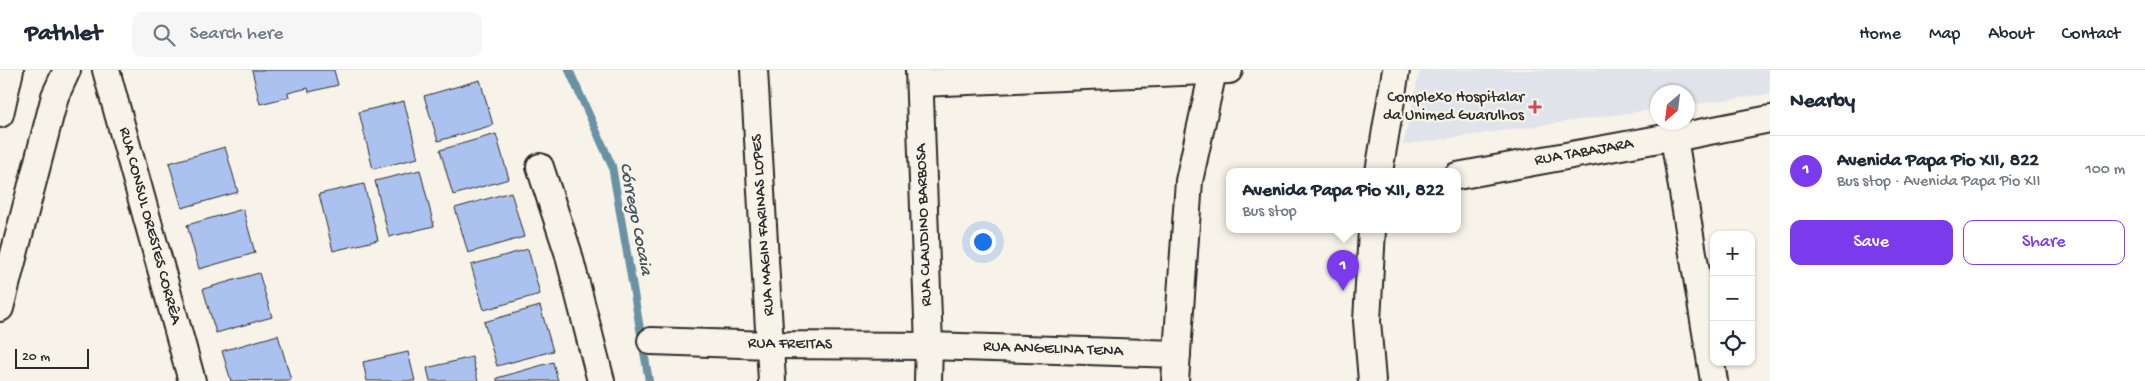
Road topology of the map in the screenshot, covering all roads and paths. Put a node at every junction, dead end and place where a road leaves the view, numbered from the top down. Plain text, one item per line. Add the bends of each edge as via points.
1 (10, 70) edge
2 (67, 70) edge
3 (106, 70) edge
4 (754, 70) edge
5 (1222, 70) edge
6 (1396, 70) edge
7 (919, 76) edge
8 (0, 114) edge
9 (1770, 118) edge
10 (1674, 138) junction
11 (540, 168) dead end
12 (1380, 168) edge
13 (1461, 175) edge
14 (10, 226) edge
15 (1372, 233) edge
16 (0, 308) edge
17 (651, 341) dead end
18 (771, 346) junction
19 (929, 346) junction
20 (1177, 354) junction
21 (192, 381) edge
22 (601, 381) edge
23 (772, 381) edge
24 (928, 381) edge
25 (1175, 381) edge
26 (1372, 381) edge
27 (1714, 381) edge

1 - 8 street
2 - 14 street
3 - 21 street, RUA CONSUL ORESTES CORRÊA
4 - 18 street, RUA MAGIN FARINAS LOPES
5 - 7 street
5 - 20 street via 1189,180
6 - 12 street
7 - 19 street, RUA CLAUDINO BARBOSA
9 - 10 street, RUA TABAJARA
10 - 13 street, RUA TABAJARA
10 - 27 street
11 - 22 street via 568,252
14 - 16 street
15 - 26 street via 1367,321
17 - 18 street, RUA FREITAS
18 - 19 street, RUA FREITAS
18 - 23 street, RUA MAGIN FARINAS LOPES
19 - 20 street, RUA ANGELINA TENA
19 - 24 street, RUA CLAUDINO BARBOSA
20 - 25 street

